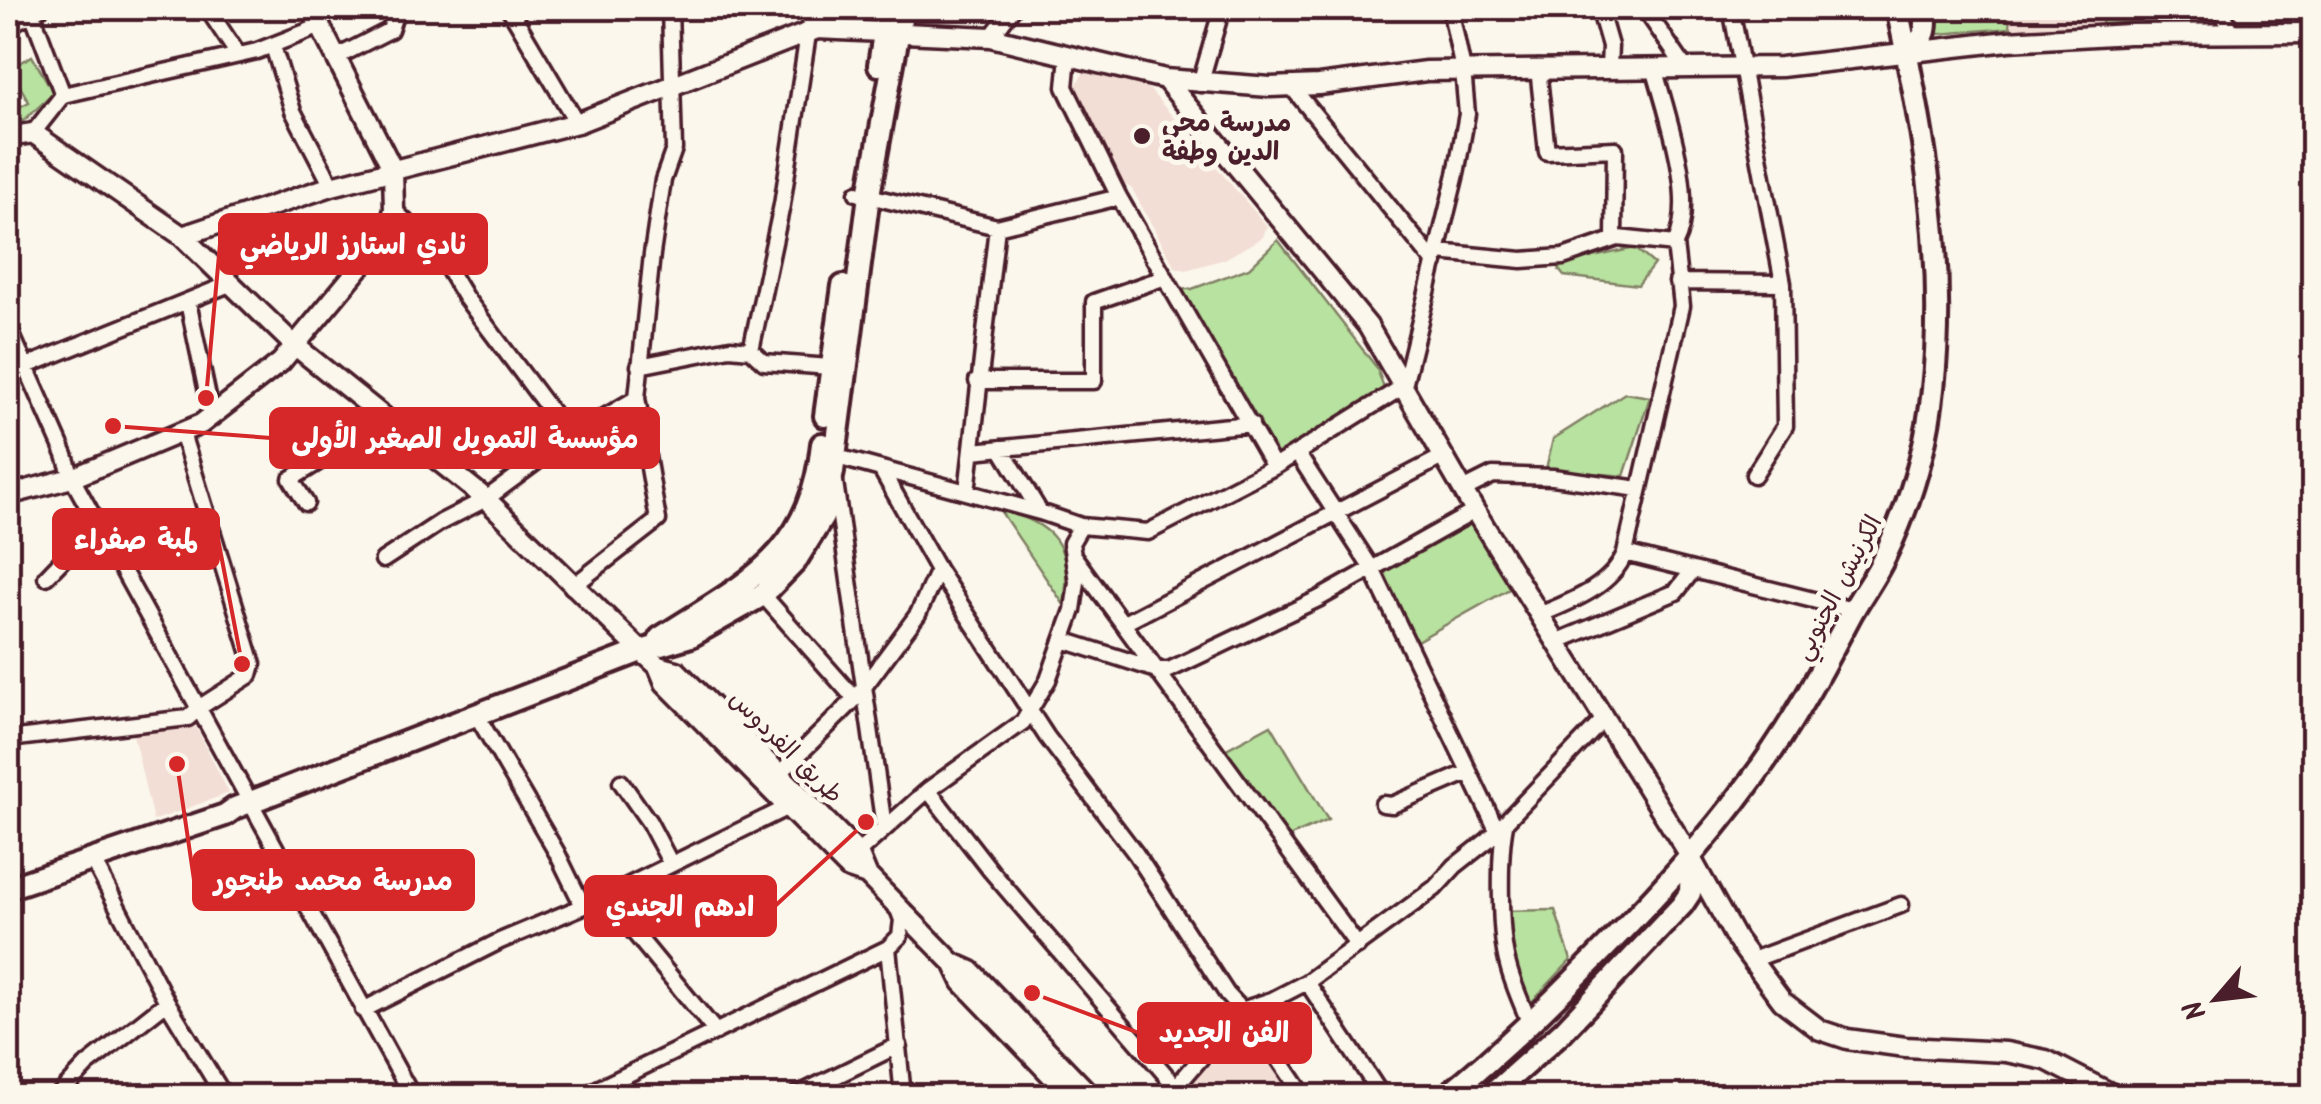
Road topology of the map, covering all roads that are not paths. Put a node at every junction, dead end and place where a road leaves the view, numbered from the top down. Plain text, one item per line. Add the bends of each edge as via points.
1 (207, 8) edge
2 (312, 8) edge
3 (396, 8) edge
4 (510, 8) edge
5 (670, 8) edge
6 (802, 8) edge
7 (888, 8) edge
8 (902, 8) edge
9 (1014, 8) edge
10 (1222, 8) edge
11 (1450, 8) edge
12 (1598, 8) edge
13 (1644, 8) edge
14 (1731, 8) edge
15 (1897, 8) edge
16 (1924, 8) edge
17 (2221, 8) edge
18 (37, 10) edge
19 (8, 26) edge
20 (321, 26) junction
21 (2231, 31) junction
22 (813, 32) junction
23 (892, 32) junction
24 (2314, 34) edge
25 (990, 37) junction
26 (273, 46) junction
27 (1907, 51) junction
28 (237, 54) junction
29 (338, 56) junction
30 (1068, 56) junction
31 (1684, 66) junction
32 (1745, 66) junction
33 (1609, 67) junction
34 (1654, 67) junction
35 (1538, 68) junction
36 (1463, 70) junction
37 (1165, 79) junction
38 (1200, 84) junction
39 (673, 85) junction
40 (1290, 86) junction
41 (63, 95) junction
42 (577, 124) junction
43 (34, 133) junction
44 (8, 137) edge
45 (393, 170) junction
46 (332, 186) junction
47 (863, 194) junction
48 (1119, 197) junction
49 (394, 210) junction
50 (997, 226) junction
51 (182, 236) junction
52 (1614, 240) junction
53 (1675, 244) junction
54 (1436, 257) junction
55 (1163, 278) junction
56 (1677, 282) junction
57 (232, 283) junction
58 (1783, 283) junction
59 (188, 302) junction
60 (8, 326) edge
61 (294, 344) junction
62 (750, 350) junction
63 (639, 366) junction
64 (830, 366) junction
65 (24, 367) junction
66 (978, 381) junction
67 (1404, 386) junction
68 (637, 398) junction
69 (373, 409) junction
70 (212, 416) junction
71 (1251, 424) junction
72 (182, 433) junction
73 (570, 438) junction
74 (1000, 448) junction
75 (974, 451) junction
76 (1296, 453) junction
77 (1444, 456) junction
78 (829, 460) junction
79 (1274, 467) junction
80 (882, 471) junction
81 (1754, 475) dead end
82 (72, 478) junction
83 (1639, 489) junction
84 (1464, 490) junction
85 (967, 492) junction
86 (8, 496) edge
87 (486, 500) junction
88 (306, 503) dead end
89 (1475, 510) junction
90 (1040, 512) junction
91 (1336, 512) junction
92 (1081, 526) junction
93 (102, 528) junction
94 (1625, 553) junction
95 (1075, 558) junction
96 (384, 560) dead end
97 (1372, 569) junction
98 (938, 570) junction
99 (1692, 570) junction
100 (46, 577) dead end
101 (572, 587) junction
102 (763, 595) junction
103 (1853, 610) junction
104 (1539, 615) junction
105 (1124, 623) junction
106 (1063, 640) junction
107 (1556, 642) junction
108 (640, 651) junction
109 (1156, 670) junction
110 (865, 684) junction
111 (855, 699) junction
112 (200, 706) junction
113 (1032, 709) junction
114 (476, 714) junction
115 (1602, 720) junction
116 (8, 740) edge
117 (1470, 772) junction
118 (773, 779) junction
119 (621, 782) dead end
120 (928, 790) junction
121 (1383, 804) dead end
122 (242, 806) junction
123 (788, 807) junction
124 (1501, 826) junction
125 (884, 827) junction
126 (1690, 858) junction
127 (852, 859) junction
128 (93, 860) junction
129 (671, 864) junction
130 (8, 875) edge
131 (8, 888) edge
132 (605, 897) junction
133 (1901, 905) dead end
134 (583, 906) junction
135 (898, 907) junction
136 (1358, 946) junction
137 (888, 948) junction
138 (1752, 960) junction
139 (953, 963) junction
140 (1307, 982) junction
141 (168, 1002) junction
142 (362, 1010) junction
143 (1242, 1010) junction
144 (1530, 1024) junction
145 (716, 1032) junction
146 (899, 1046) junction
147 (1170, 1092) edge
148 (58, 1096) edge
149 (224, 1096) edge
150 (412, 1096) edge
151 (583, 1096) edge
152 (796, 1096) edge
153 (903, 1096) edge
154 (1071, 1096) edge
155 (1091, 1096) edge
156 (1304, 1096) edge
157 (1382, 1096) edge
158 (1446, 1096) edge
159 (1490, 1096) edge
160 (2116, 1096) edge

1 - 28 street
2 - 20 street
3 - 29 street via 390,30
4 - 42 street
5 - 39 street
6 - 22 street
7 - 23 main road
8 - 23 main road
9 - 25 street
10 - 38 street
11 - 36 street
12 - 33 street
13 - 31 street
14 - 32 street
15 - 27 main road, الكرنيش الجنوبي
16 - 27 main road via 1927,32
17 - 21 street
18 - 19 street
18 - 41 street
20 - 26 street
20 - 29 street
21 - 24 street
21 - 27 street
22 - 23 street
22 - 39 street
22 - 62 street
23 - 25 street
23 - 47 main road
25 - 30 street
26 - 28 street
26 - 46 street via 294,111
27 - 32 street
27 - 103 main road, الكرنيش الجنوبي via 1933,224 1938,324 1932,392 1904,516
28 - 41 street
29 - 45 street
30 - 37 street
30 - 48 street via 1066,87
31 - 32 street
31 - 34 street
32 - 58 street
33 - 34 street
33 - 35 street
34 - 53 street via 1678,160 1681,232
35 - 36 street
35 - 52 street via 1547,152 1616,149
36 - 40 street
36 - 54 street via 1467,114
37 - 38 street
37 - 67 street via 1368,326
38 - 40 street
39 - 42 street
39 - 63 street via 674,149 660,198
40 - 54 street
41 - 43 street
42 - 45 street
43 - 44 street
43 - 51 street, طريق الفردوس
45 - 46 street
45 - 49 street
46 - 51 street
47 - 50 street
47 - 64 main road
47 - 78 main road
48 - 50 street
48 - 55 street
49 - 61 street via 385,237
49 - 73 street via 441,257
50 - 66 street
51 - 57 street, طريق الفردوس
52 - 53 street
52 - 54 street via 1563,257
53 - 56 street
54 - 67 street
55 - 66 street via 1094,302 1094,381
55 - 71 street
56 - 58 street
56 - 83 street via 1682,306
57 - 59 street
57 - 61 street, طريق الفردوس
58 - 81 street via 1785,426
59 - 65 street
59 - 70 street
60 - 65 street
61 - 69 street, طريق الفردوس
61 - 70 street via 282,362
62 - 63 street
62 - 64 street via 764,362
63 - 68 street
64 - 78 main road
65 - 82 street
66 - 75 street
67 - 76 street
67 - 77 street
68 - 73 street
68 - 101 street via 658,520
69 - 87 street, طريق الفردوس
69 - 88 street via 336,426 341,448 292,479
70 - 72 street
71 - 74 street
71 - 79 street
72 - 82 street
72 - 112 street via 253,664 250,675
73 - 87 street
74 - 75 street
74 - 90 street
75 - 85 street
76 - 79 street
76 - 91 street
77 - 84 street
77 - 91 street
78 - 80 street
78 - 102 main road via 822,517
78 - 108 main road via 806,514 762,570 732,596
78 - 110 street
79 - 92 street via 1148,532
80 - 85 street
80 - 98 street
82 - 86 street
82 - 93 street
83 - 84 street via 1493,474
83 - 94 street
84 - 89 street
85 - 90 street
87 - 96 street
87 - 101 street, طريق الفردوس
89 - 97 street
89 - 104 street
90 - 92 street
91 - 97 street
91 - 105 street
92 - 95 street via 1071,543
93 - 100 street
93 - 112 street
94 - 99 street
94 - 104 street via 1617,572
95 - 105 street
95 - 106 street via 1077,582
97 - 109 street via 1170,670
97 - 117 street
98 - 110 street via 910,625
98 - 113 street
99 - 103 street
99 - 107 street via 1676,592
101 - 108 street, طريق الفردوس
102 - 108 main road via 690,636
102 - 111 street
103 - 126 main road, الكرنيش الجنوبي via 1771,753
104 - 107 street
105 - 109 street
106 - 109 street
106 - 113 street
107 - 115 street
108 - 114 main road
108 - 118 street, طريق الفردوس via 665,683
109 - 136 street
110 - 111 street
110 - 125 street
111 - 118 street
112 - 116 street via 188,718
112 - 122 street
113 - 120 street
113 - 143 street
114 - 122 main road
114 - 134 street
115 - 124 street
115 - 126 street
117 - 121 street
117 - 124 street
118 - 123 street, طريق الفردوس
118 - 127 street, طريق الفردوس
119 - 129 street
120 - 125 street
120 - 147 street
122 - 128 main road
122 - 130 main road via 221,806
122 - 142 street
123 - 127 street, طريق الفردوس
123 - 129 street
124 - 136 street via 1436,888
124 - 144 street via 1504,945
125 - 127 street
126 - 138 street
126 - 144 main road, الكرنيش الجنوبي
126 - 159 main road, الكرنيش الجنوبي via 1690,893 1682,905 1564,1031
127 - 135 street, طريق الفردوس
128 - 131 main road
128 - 141 street
129 - 132 street
132 - 134 street
132 - 145 street
133 - 138 street
134 - 142 street
135 - 137 street via 900,936
135 - 139 street, طريق الفردوس
136 - 140 street
137 - 145 street
137 - 146 street
138 - 160 street via 1782,1001 1820,1030 1905,1047 2046,1060
139 - 154 street, طريق الفردوس via 962,982
139 - 155 street, طريق الفردوس via 971,971
140 - 143 street
140 - 157 street
141 - 148 street
141 - 149 street
142 - 150 street
143 - 147 street
143 - 156 street
144 - 158 main road, الكرنيش الجنوبي
145 - 151 street
146 - 152 street
146 - 153 street

